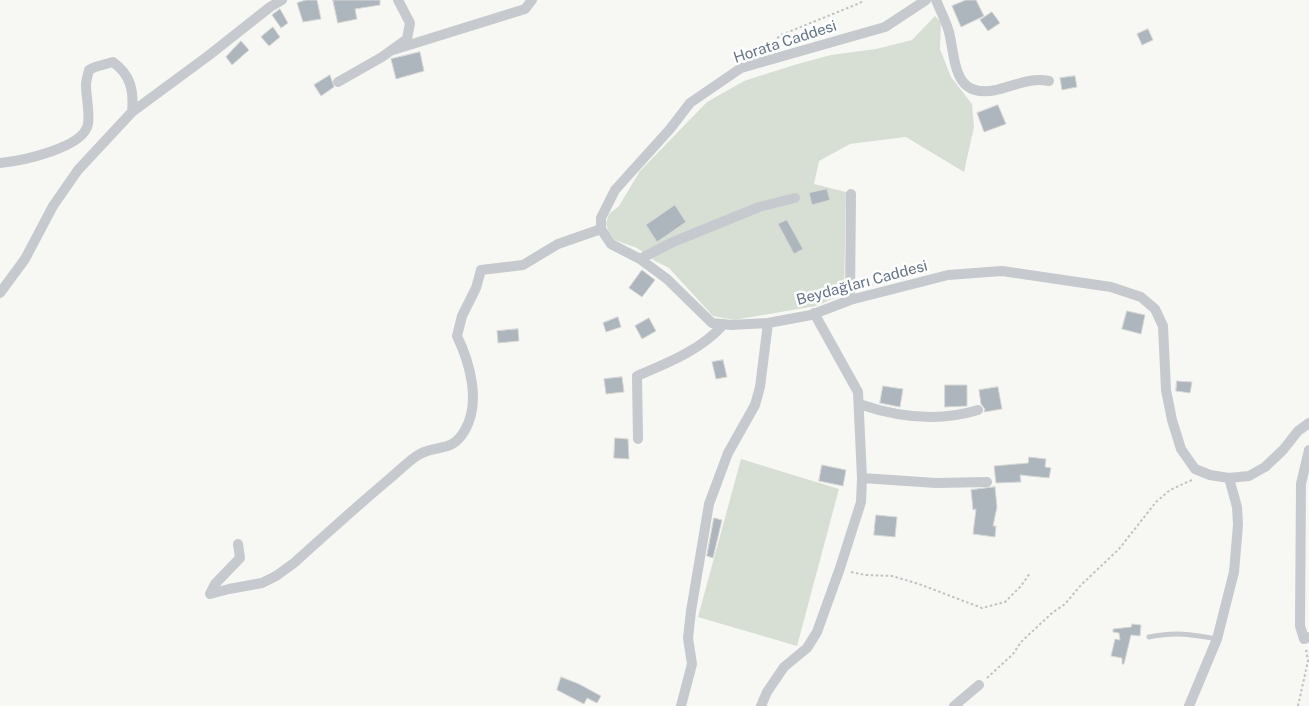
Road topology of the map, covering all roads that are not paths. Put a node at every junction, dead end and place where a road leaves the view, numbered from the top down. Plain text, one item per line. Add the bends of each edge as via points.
1 (282, 0) edge
2 (398, 0) edge
3 (532, 0) edge
4 (926, 0) edge
5 (936, 0) edge
6 (392, 50) junction
7 (1049, 81) dead end
8 (338, 82) dead end
9 (132, 112) junction
10 (0, 163) edge
11 (851, 194) dead end
12 (795, 198) dead end
13 (601, 229) junction
14 (640, 259) junction
15 (0, 293) edge
16 (850, 300) junction
17 (814, 314) junction
18 (768, 323) junction
19 (724, 324) junction
20 (859, 404) junction
21 (978, 410) dead end
22 (1309, 423) edge
23 (638, 439) dead end
24 (1309, 450) edge
25 (862, 478) junction
26 (1229, 478) junction
27 (987, 482) dead end
28 (238, 544) dead end
29 (1149, 637) dead end
30 (1306, 638) edge
31 (1217, 639) junction
32 (979, 685) road end
33 (681, 706) edge
34 (762, 706) edge
35 (954, 706) edge
36 (1189, 706) edge

1 - 9 street
2 - 6 street via 410,23 407,39
3 - 6 street via 525,9
4 - 13 street, Horata Caddesi via 885,27 741,68 690,103 615,190 601,218
5 - 7 street via 949,32 953,62 967,88 988,91 1030,81
6 - 8 street
9 - 10 street via 129,78 123,69 113,62 95,66 89,70 86,84 88,126 79,137 70,144 36,156
9 - 15 street via 78,170 53,206 25,259
11 - 16 street
12 - 14 street via 759,206
13 - 14 street, Beydağları Caddesi via 611,244
13 - 28 street via 558,244 523,265 481,270 457,336 466,354 473,389 470,420 454,445 420,454 276,576 210,594 240,558
14 - 19 street, Beydağları Caddesi via 712,322
16 - 17 street, Beydağları Caddesi
16 - 26 street, Beydağları Caddesi via 948,275 1002,271 1111,287 1141,297 1155,308 1162,326 1166,390 1181,449 1195,468
17 - 18 street, Beydağları Caddesi
17 - 20 street via 858,392
18 - 19 street, Beydağları Caddesi
18 - 33 street via 755,405 728,453 709,504 688,638 692,664
19 - 23 street via 714,335 680,358 637,376
20 - 21 street via 910,417 967,414
20 - 25 street
22 - 26 street, Beydağları Caddesi via 1264,467 1249,476
24 - 30 street via 1301,484 1300,626
25 - 27 street via 936,483
25 - 34 street via 860,502 817,632 807,648 784,667 766,692
26 - 31 street via 1237,507 1238,526 1234,572
29 - 31 lane via 1183,633
31 - 36 street
32 - 35 street

